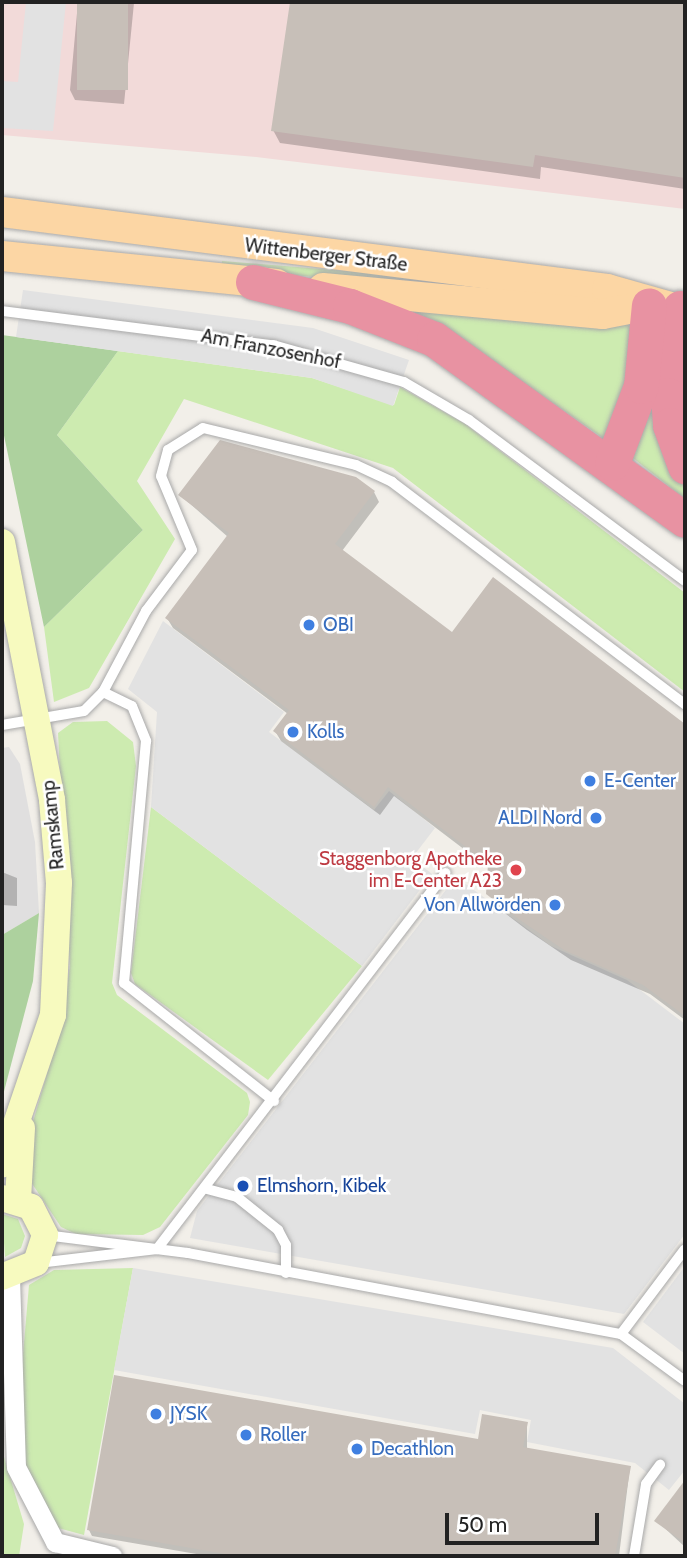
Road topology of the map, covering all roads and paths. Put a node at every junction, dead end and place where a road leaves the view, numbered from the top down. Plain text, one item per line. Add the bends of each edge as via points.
1 (2, 212) edge
2 (2, 256) edge
3 (253, 282) junction
4 (671, 307) edge
5 (2, 311) edge
6 (611, 463) junction
7 (685, 466) edge
8 (685, 520) edge
9 (2, 542) edge
10 (685, 582) edge
11 (8, 600) edge
12 (103, 692) junction
13 (685, 704) edge
14 (37, 718) junction
15 (2, 725) edge
16 (446, 873) dead end
17 (274, 1101) junction
18 (23, 1107) junction
19 (2, 1165) edge
20 (207, 1189) junction
21 (10, 1199) edge
22 (45, 1235) junction
23 (158, 1249) junction
24 (685, 1249) edge
25 (36, 1263) junction
26 (286, 1273) junction
27 (6, 1277) edge
28 (621, 1334) junction
29 (685, 1381) edge
30 (660, 1465) dead end
31 (112, 1556) edge
32 (634, 1556) edge

1 - 4 main road, Wittenberger Straße via 607,289
2 - 3 main road, Wittenberger Straße
3 - 4 main road, Wittenberger Straße via 603,314
3 - 6 highway via 350,306 434,339
4 - 6 highway
4 - 7 highway via 670,425
5 - 10 lane, Am Franzosenhof via 272,345 404,382 480,428
6 - 8 highway
9 - 11 street, Ramskamp
11 - 14 street, Ramskamp
12 - 13 lane via 146,611 192,550 188,529 161,483 168,450 189,432 213,428 356,465 392,482
12 - 14 lane via 84,711
12 - 17 lane via 132,706 146,741 124,983
14 - 15 lane
14 - 18 street, Ramskamp via 55,828 58,962 53,1015
16 - 17 lane
17 - 20 lane
18 - 19 street, Ramskamp
18 - 21 street, Ramskamp
20 - 23 lane
20 - 26 lane via 237,1196 278,1230 286,1245
21 - 22 street, Ramskamp via 36,1213
22 - 23 lane
22 - 25 street
23 - 25 lane
23 - 26 lane
24 - 28 lane
25 - 27 street
26 - 28 lane
27 - 31 street via 16,1467 55,1542
28 - 29 lane
30 - 32 lane via 646,1484

